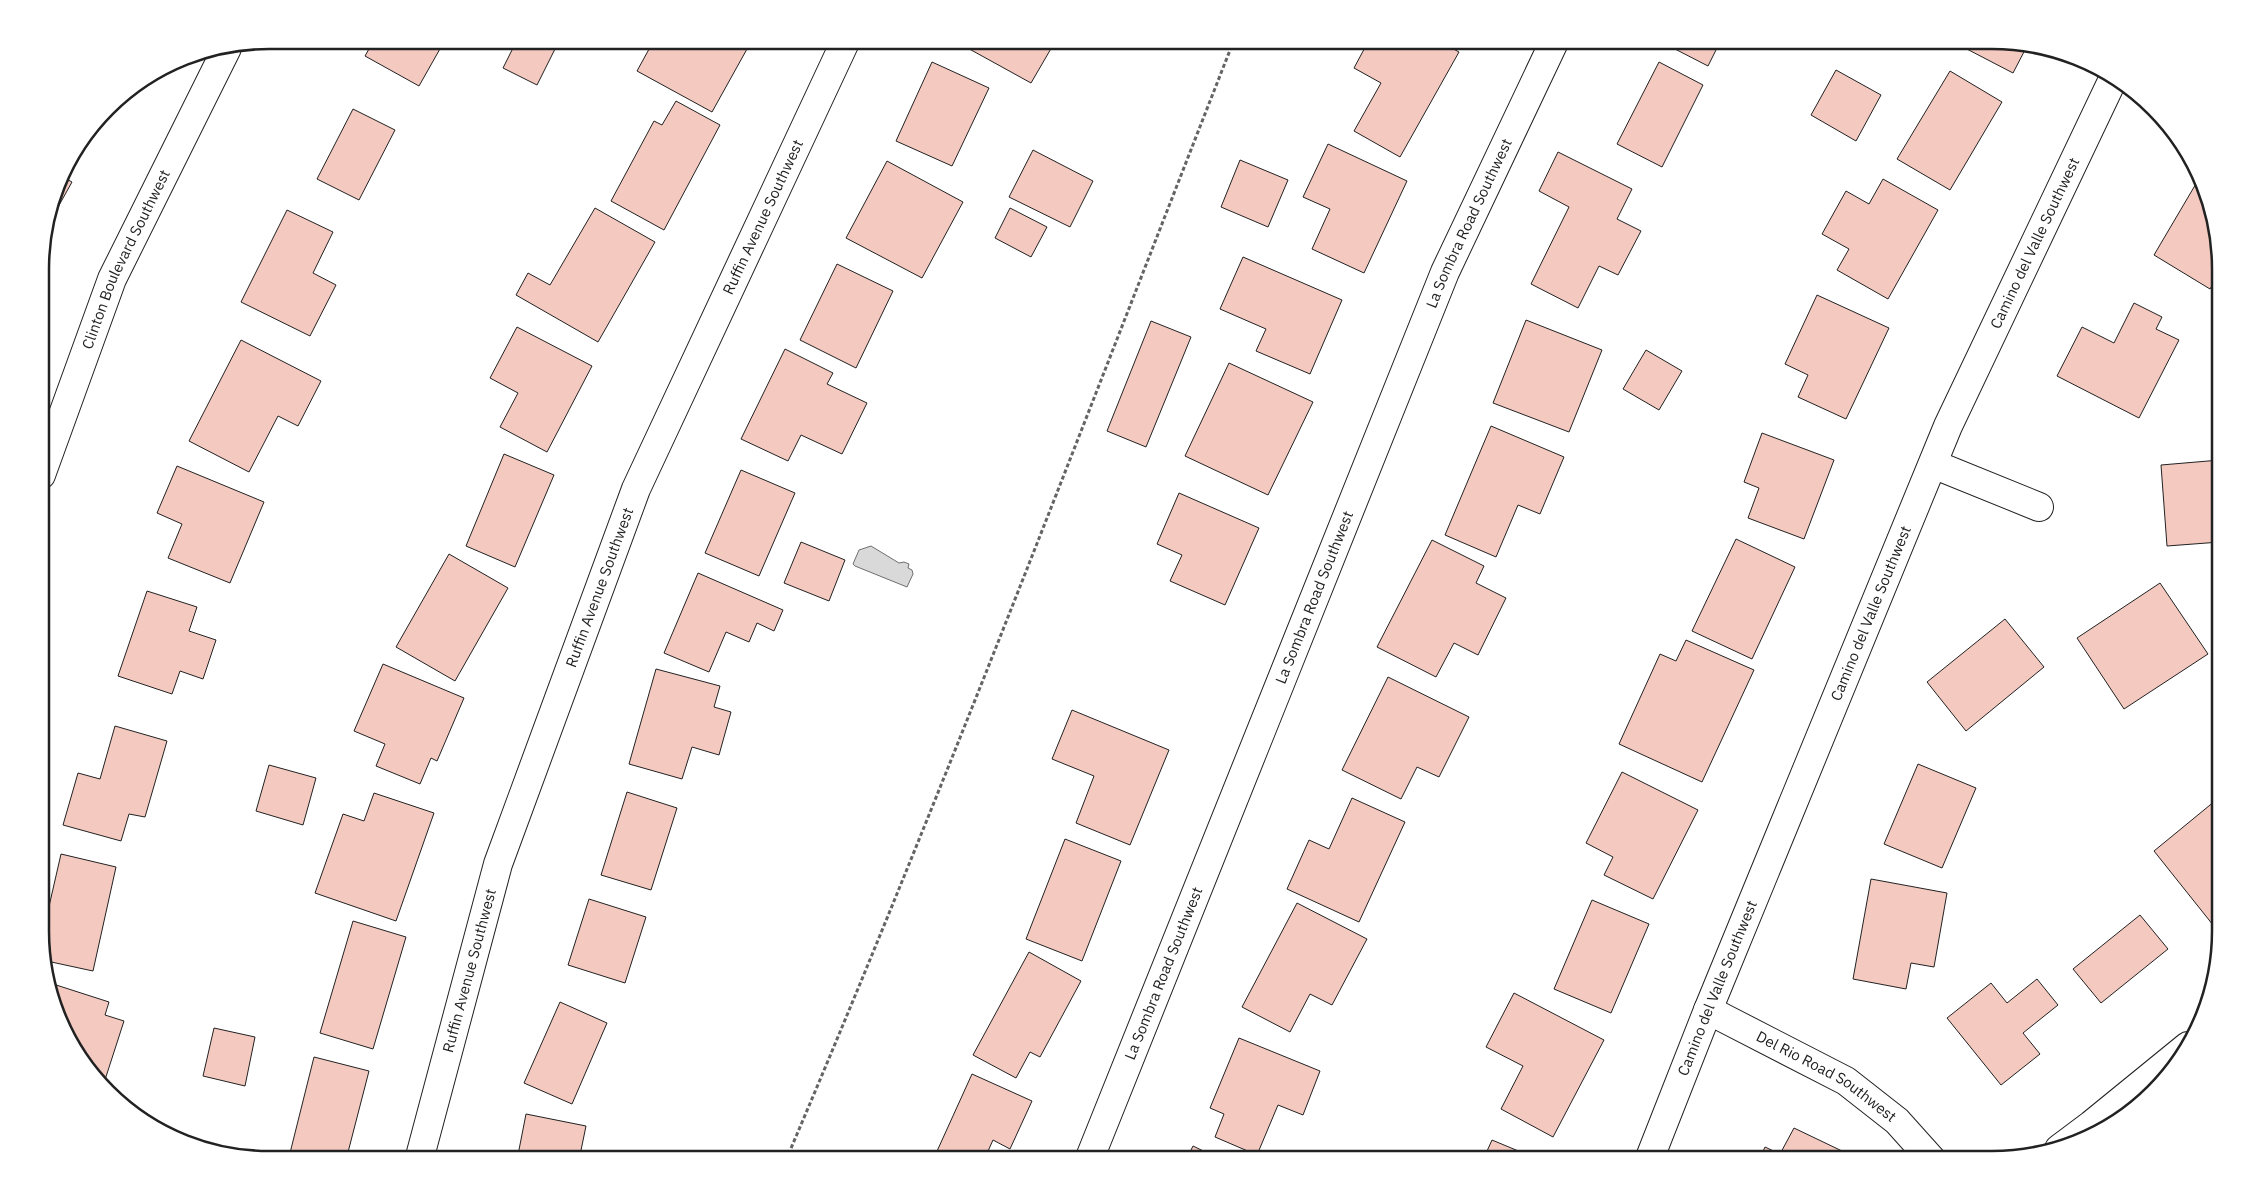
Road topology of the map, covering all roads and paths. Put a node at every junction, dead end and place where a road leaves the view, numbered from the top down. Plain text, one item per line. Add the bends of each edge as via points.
1 (842, 49) edge
2 (1230, 49) edge
3 (1551, 49) edge
4 (224, 53) edge
5 (2111, 84) edge
6 (49, 453) edge
7 (1933, 464) junction
8 (2039, 507) dead end
9 (1708, 1010) junction
10 (2169, 1061) edge
11 (2084, 1131) edge
12 (421, 1151) edge
13 (790, 1151) edge
14 (1093, 1151) edge
15 (1653, 1151) edge
16 (1924, 1151) edge

1 - 12 street, Ruffin Avenue Southwest via 636,489 498,864
2 - 13 path via 987,666
3 - 14 street, La Sombra Road Southwest via 1445,272
4 - 6 street, Clinton Boulevard Southwest via 112,279
5 - 7 street, Camino del Valle Southwest via 1948,426
7 - 8 street
7 - 9 street, Camino del Valle Southwest
9 - 15 street, Camino del Valle Southwest
9 - 16 street, Del Rio Road Southwest via 1846,1081 1897,1122
10 - 11 street

